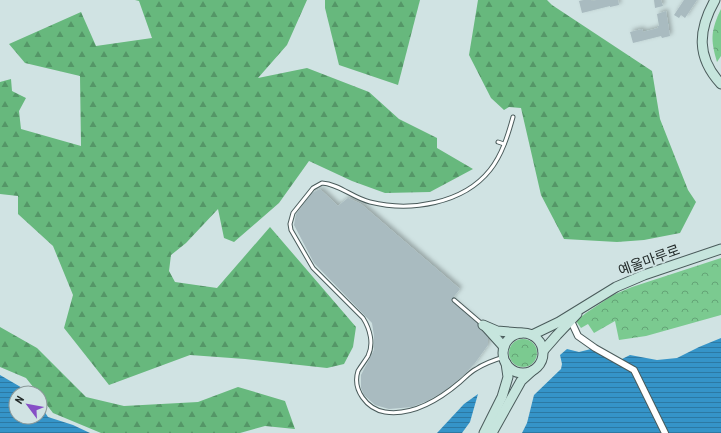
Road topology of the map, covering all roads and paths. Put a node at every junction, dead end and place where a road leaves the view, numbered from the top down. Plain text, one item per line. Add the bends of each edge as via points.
1 (716, 0) edge
2 (721, 84) edge
3 (513, 117) dead end
4 (498, 142) dead end
5 (504, 144) junction
6 (721, 249) edge
7 (454, 300) dead end
8 (590, 302) junction
9 (571, 321) junction
10 (483, 325) junction
11 (527, 334) junction
12 (543, 352) junction
13 (505, 356) junction
14 (532, 371) junction
15 (484, 433) edge
16 (492, 433) edge
17 (665, 433) edge

1 - 2 street via 704,24 702,40 705,58
3 - 5 lane
4 - 5 lane
5 - 13 lane via 497,161 485,175 451,197 432,203 395,206 367,201 322,183 313,188 296,209 290,224 294,236 313,268 363,318 368,327 369,354 357,378 361,395 369,406 388,412 418,408 444,394 476,369
6 - 8 street, 예울마루로 via 644,275
7 - 10 lane
8 - 9 street
8 - 11 street via 553,325
9 - 12 street
9 - 17 street via 578,336 634,370
10 - 11 street via 497,331
10 - 13 street
11 - 12 street via 540,344
11 - 13 street via 510,338
12 - 14 street via 539,365
13 - 14 street via 509,367 522,373
13 - 15 street via 508,377
14 - 16 street via 521,381

